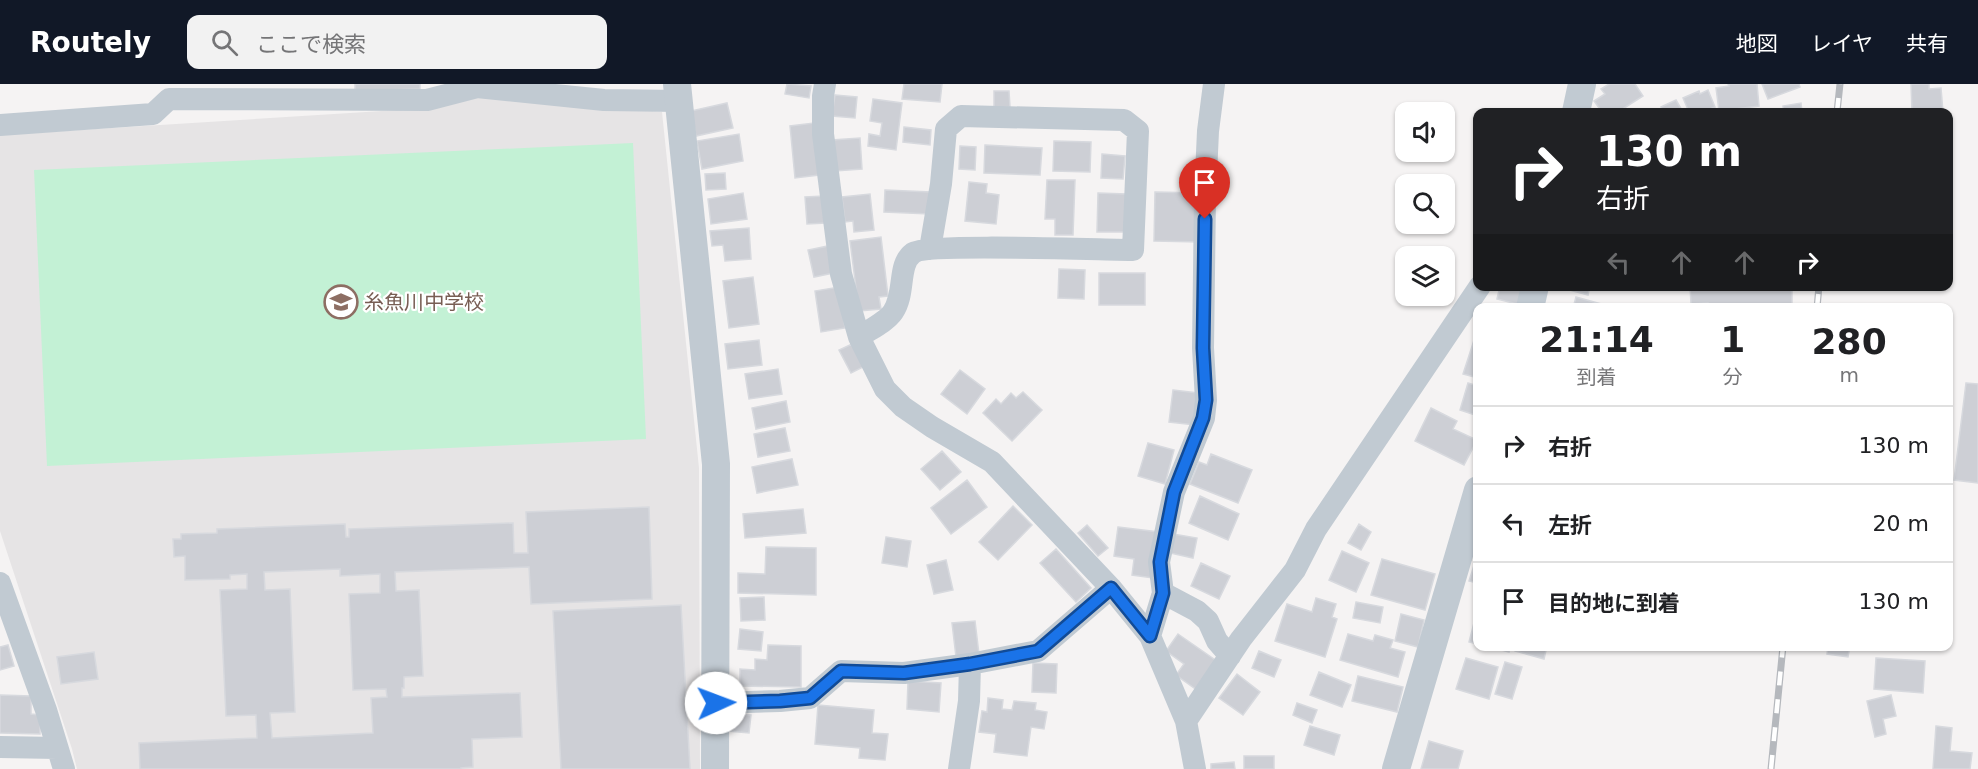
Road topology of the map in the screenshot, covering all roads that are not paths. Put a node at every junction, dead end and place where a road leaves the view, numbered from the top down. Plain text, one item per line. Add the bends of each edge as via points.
1 (825, 84) edge
2 (1214, 84) edge
3 (1582, 84) edge
4 (678, 93) edge
5 (1577, 108) edge
6 (0, 125) edge
7 (930, 249) junction
8 (1477, 291) edge
9 (859, 337) junction
10 (1473, 507) edge
11 (0, 583) edge
12 (1111, 588) junction
13 (1163, 593) junction
14 (1150, 636) junction
15 (1230, 656) junction
16 (970, 664) junction
17 (716, 703) junction
18 (1186, 721) junction
19 (0, 747) edge
20 (60, 759) edge
21 (715, 769) edge
22 (958, 769) edge
23 (1195, 769) edge
24 (1396, 769) edge

1 - 9 street via 823,134 841,274
2 - 13 street via 1205,197 1206,400 1203,418 1174,492 1160,562
3 - 5 street
4 - 6 street via 604,100 477,87 427,100 169,99 153,114
4 - 17 street via 716,464
7 - 7 street via 1133,250 1138,131 1124,120 961,116 946,129
7 - 9 street via 914,252 904,262 901,294 892,314
8 - 15 street via 1316,529 1295,570
9 - 12 street via 885,389 903,407 993,462
10 - 24 street
11 - 20 street
12 - 14 street
12 - 16 street via 1038,651
13 - 14 street
13 - 15 street via 1208,621 1217,641
14 - 18 street
15 - 18 street
16 - 17 street via 904,673 841,671 810,698
16 - 22 street via 969,701
17 - 21 street
18 - 23 street
19 - 20 street

